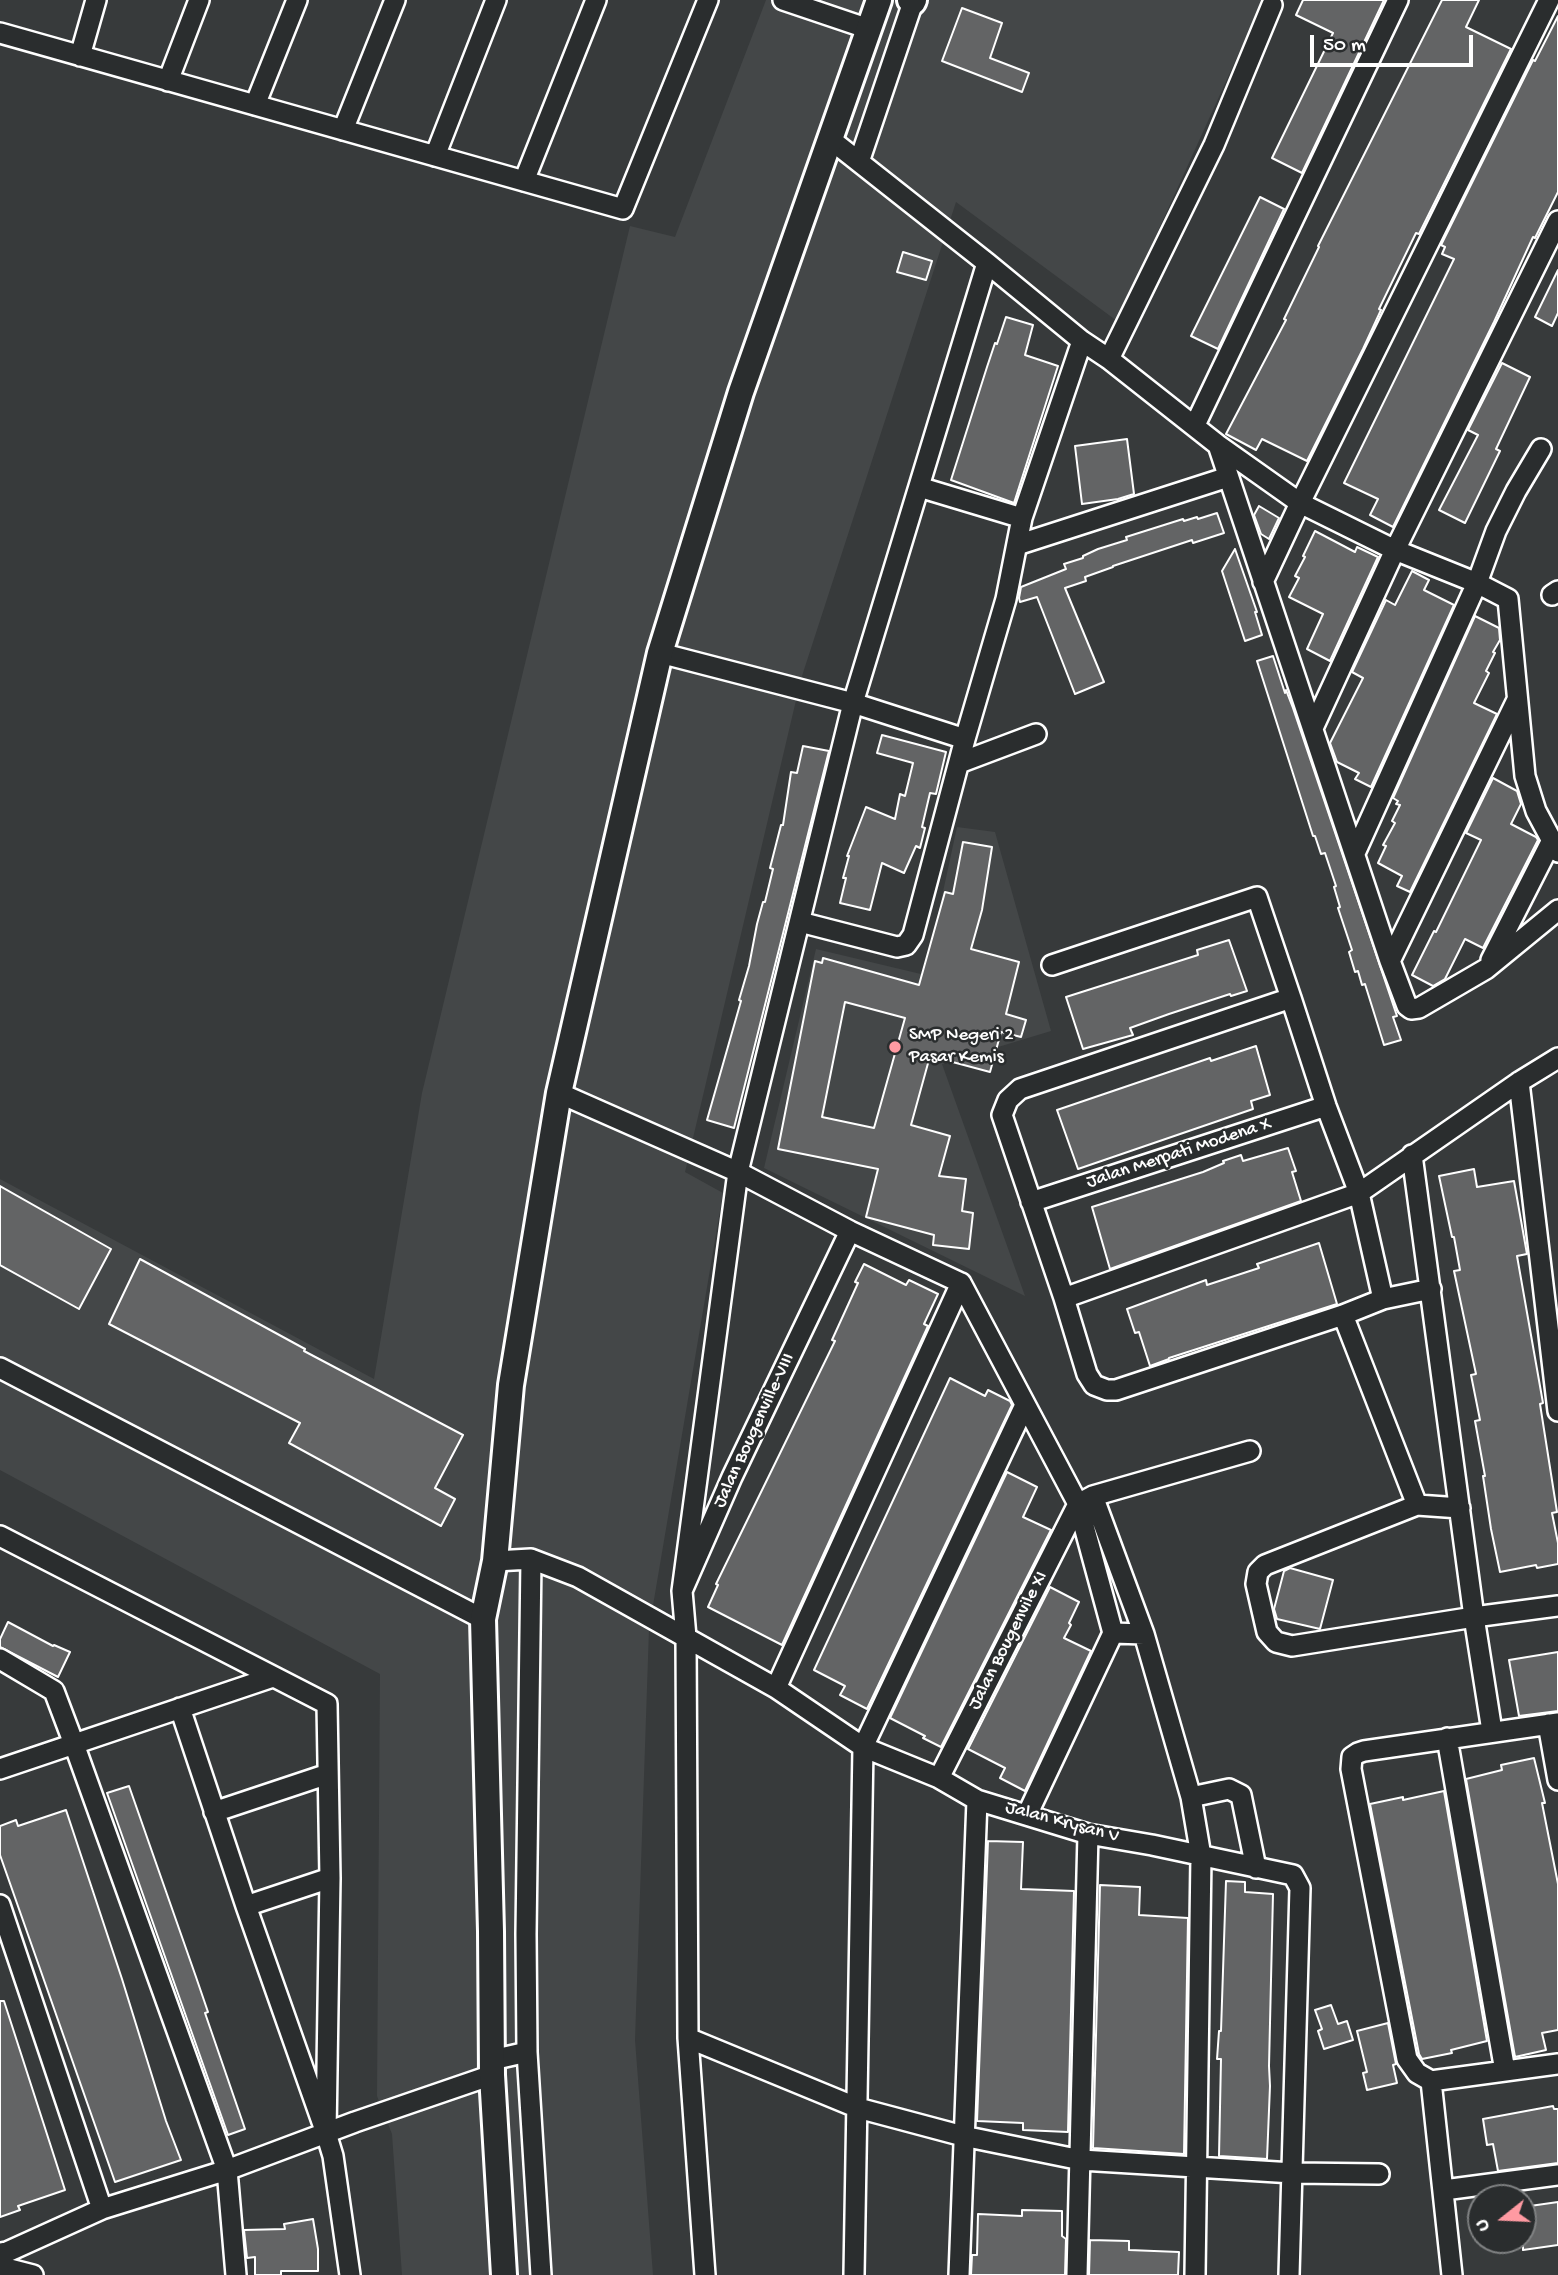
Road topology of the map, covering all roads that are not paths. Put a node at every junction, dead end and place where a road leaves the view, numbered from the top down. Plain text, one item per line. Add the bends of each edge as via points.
1 (96, 0) edge
2 (191, 0) edge
3 (200, 0) edge
4 (297, 0) edge
5 (395, 0) edge
6 (496, 0) edge
7 (596, 0) edge
8 (708, 0) edge
9 (783, 0) edge
10 (879, 0) edge
11 (1398, 0) edge
12 (1549, 0) edge
13 (912, 1) edge
14 (1272, 5) dead end
15 (869, 29) junction
16 (0, 33) edge
17 (80, 56) junction
18 (168, 81) junction
19 (255, 105) junction
20 (344, 130) junction
21 (830, 139) junction
22 (435, 156) junction
23 (859, 162) junction
24 (524, 181) junction
25 (1558, 220) edge
26 (987, 262) junction
27 (1082, 341) junction
28 (1109, 359) junction
29 (1195, 425) junction
30 (1219, 446) junction
31 (1541, 449) dead end
32 (1228, 477) junction
33 (919, 487) junction
34 (1300, 503) junction
35 (1022, 518) junction
36 (1017, 545) junction
37 (1395, 550) junction
38 (1263, 582) junction
39 (1477, 583) junction
40 (660, 653) junction
41 (1518, 699) junction
42 (853, 703) junction
43 (1313, 728) junction
44 (1036, 734) dead end
45 (965, 738) junction
46 (959, 763) junction
47 (1555, 847) edge
48 (1354, 853) junction
49 (1558, 910) edge
50 (800, 922) junction
51 (1390, 961) junction
52 (1052, 965) dead end
53 (1486, 969) junction
54 (1291, 998) junction
55 (1558, 1058) edge
56 (1519, 1082) junction
57 (559, 1093) junction
58 (1326, 1107) junction
59 (1412, 1155) junction
60 (738, 1171) junction
61 (1359, 1193) junction
62 (1031, 1202) junction
63 (850, 1231) junction
64 (961, 1283) junction
65 (1431, 1289) junction
66 (1064, 1298) junction
67 (1383, 1299) junction
68 (1343, 1315) junction
69 (0, 1368) edge
70 (1025, 1405) junction
71 (1558, 1411) edge
72 (1250, 1451) dead end
73 (1085, 1500) junction
74 (1417, 1505) junction
75 (1460, 1508) junction
76 (0, 1536) edge
77 (531, 1559) junction
78 (495, 1561) junction
79 (682, 1591) junction
80 (1558, 1606) edge
81 (1474, 1617) junction
82 (483, 1619) junction
83 (1113, 1633) junction
84 (1144, 1634) junction
85 (686, 1637) junction
86 (0, 1659) edge
87 (273, 1676) junction
88 (776, 1688) junction
89 (180, 1708) junction
90 (1553, 1723) edge
91 (1492, 1731) junction
92 (1447, 1738) junction
93 (75, 1744) junction
94 (863, 1746) junction
95 (0, 1769) edge
96 (328, 1774) junction
97 (939, 1778) junction
98 (1558, 1780) edge
99 (1191, 1797) junction
100 (977, 1800) junction
101 (214, 1812) junction
102 (1027, 1815) junction
103 (1088, 1834) junction
104 (1201, 1856) junction
105 (1256, 1868) junction
106 (330, 1878) junction
107 (0, 1905) edge
108 (246, 1906) junction
109 (688, 2038) junction
110 (527, 2052) junction
111 (1558, 2064) edge
112 (492, 2067) junction
113 (1505, 2071) junction
114 (1432, 2081) junction
115 (858, 2108) junction
116 (326, 2133) junction
117 (963, 2136) junction
118 (1081, 2160) junction
119 (1197, 2167) junction
120 (227, 2170) junction
121 (1293, 2173) junction
122 (1380, 2174) dead end
123 (1558, 2175) edge
124 (1444, 2190) junction
125 (102, 2209) junction
126 (2, 2261) edge
127 (33, 2275) edge
128 (236, 2275) edge
129 (350, 2275) edge
130 (504, 2275) edge
131 (541, 2275) edge
132 (705, 2275) edge
133 (854, 2275) edge
134 (959, 2275) edge
135 (1077, 2275) edge
136 (1195, 2275) edge
137 (1289, 2275) edge
138 (1452, 2275) edge

1 - 17 street
2 - 18 street
3 - 18 street
4 - 19 street
5 - 20 street
6 - 22 street
7 - 24 street
8 - 24 street via 623,209
9 - 15 street
10 - 15 street
11 - 29 street
12 - 34 street
13 - 23 street
14 - 28 street via 1213,145
15 - 21 street
16 - 17 street
17 - 18 street
18 - 19 street
19 - 20 street
20 - 22 street
21 - 23 street
21 - 40 street via 741,392
22 - 24 street
23 - 26 street
25 - 37 street
26 - 27 street
26 - 33 street
27 - 28 street
27 - 35 street
28 - 29 street
29 - 30 street
30 - 32 street
30 - 34 street
31 - 39 street via 1496,531
32 - 36 street
32 - 38 street
33 - 35 street
33 - 42 street
34 - 37 street
34 - 38 street
35 - 36 street
36 - 45 street
37 - 39 street
37 - 43 street
38 - 43 street
39 - 41 street via 1508,599
39 - 48 street
40 - 42 street
40 - 57 street
41 - 47 street via 1525,776
41 - 51 street
42 - 45 street
42 - 50 street
43 - 48 street
44 - 46 street
45 - 46 street
46 - 50 street via 914,935 906,945 897,947
47 - 53 street
48 - 51 street
49 - 53 street
50 - 60 street
51 - 53 street via 1411,1009
52 - 54 street via 1258,897
54 - 58 street
54 - 62 street via 1020,1089 1008,1100 1002,1115
55 - 56 street
56 - 59 street
56 - 71 street
57 - 60 street
57 - 78 street via 511,1385
58 - 61 street
58 - 62 street, Jalan Merpati Modena X
59 - 61 street
59 - 65 street
60 - 63 street
60 - 79 street
61 - 66 street
61 - 67 street
62 - 66 street
63 - 64 street
63 - 79 street, Jalan Bougenville-VIII
64 - 70 street
64 - 88 street
65 - 67 street
65 - 75 street
66 - 68 street via 1087,1374 1094,1385 1107,1390
67 - 68 street
68 - 74 street
69 - 82 street
70 - 73 street
70 - 94 street
72 - 73 street
73 - 83 street
73 - 84 street
73 - 97 street, Jalan Bougenvile XI
74 - 75 street
74 - 81 street via 1265,1565 1256,1584 1267,1632 1276,1642 1292,1646
75 - 81 street
76 - 87 street
77 - 78 street
77 - 85 street, Jalan Krysan V via 578,1577
77 - 110 street
78 - 82 street
79 - 85 street, Jalan Bougenville-VIII
80 - 81 street
81 - 91 street
82 - 112 street
83 - 84 street
83 - 102 street
84 - 99 street
85 - 88 street, Jalan Krysan V
85 - 109 street, Jalan Bougenville-VIII
86 - 93 street via 54,1691
87 - 89 street
87 - 96 street via 327,1704
88 - 94 street, Jalan Krysan V
89 - 93 street
89 - 101 street
90 - 91 street
90 - 98 street
91 - 92 street
92 - 113 street
92 - 114 street via 1358,1753 1352,1757 1351,1769 1407,2059 1417,2073
93 - 95 street
93 - 120 street
94 - 97 street, Jalan Krysan V
94 - 115 street
96 - 101 street
96 - 106 street
97 - 100 street, Jalan Krysan V
99 - 104 street
99 - 105 street via 1229,1789 1241,1795
100 - 102 street, Jalan Krysan V
100 - 117 street
101 - 108 street
102 - 103 street, Jalan Krysan V
103 - 104 street, Jalan Krysan V
103 - 118 street
104 - 105 street, Jalan Krysan V
104 - 119 street
105 - 121 street, Jalan Krysan V via 1293,1875 1300,1888
106 - 108 street
106 - 116 street
107 - 125 street
108 - 116 street
109 - 115 street
109 - 132 street, Jalan Bougenville-VIII
110 - 112 street
110 - 131 street
111 - 113 street
112 - 116 street
112 - 130 street
113 - 114 street
114 - 124 street
115 - 117 street
115 - 133 street
116 - 120 street
116 - 129 street
117 - 118 street
117 - 134 street
118 - 119 street
118 - 135 street
119 - 121 street
119 - 136 street
120 - 125 street
120 - 128 street
121 - 122 street
121 - 137 street, Jalan Krysan V
123 - 124 street
124 - 138 street
125 - 126 street
126 - 127 street

